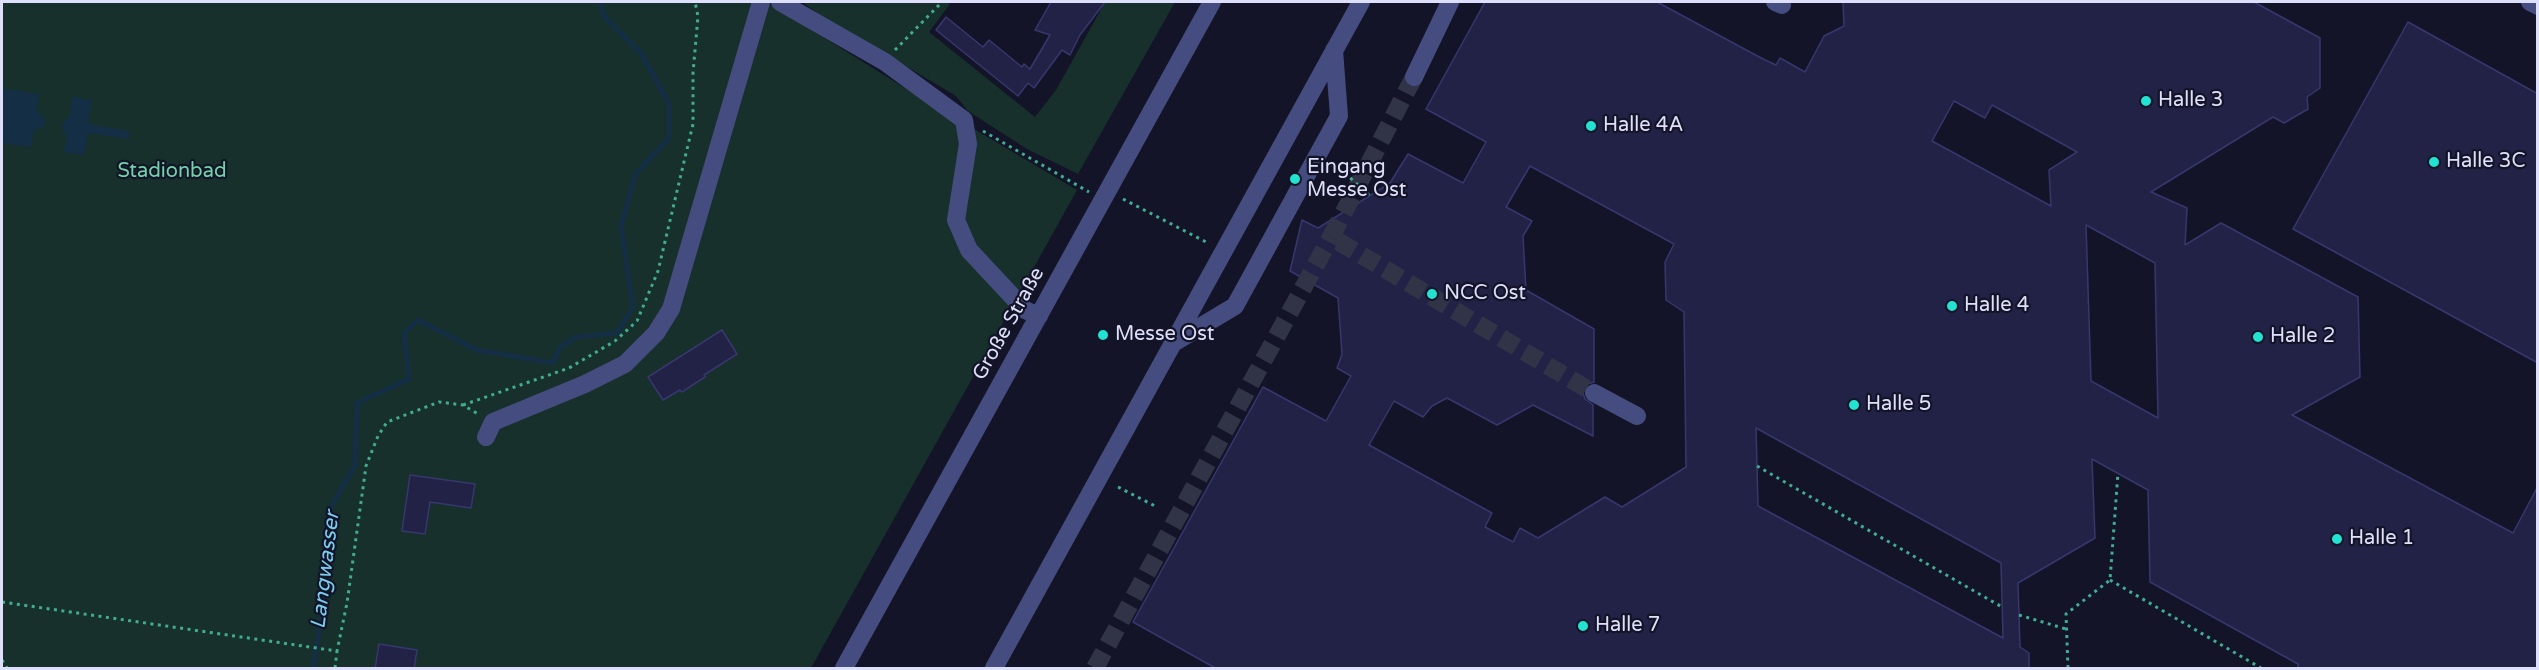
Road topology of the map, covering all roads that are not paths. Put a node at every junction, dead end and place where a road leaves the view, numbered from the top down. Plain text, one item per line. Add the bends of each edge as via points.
1 (762, 2) edge
2 (780, 2) edge
3 (1212, 2) edge
4 (1361, 2) edge
5 (1450, 2) edge
6 (2529, 2) edge
7 (2538, 6) edge
8 (1334, 50) junction
9 (1414, 77) tunnel mouth
10 (1039, 316) junction
11 (1173, 343) junction
12 (1593, 393) tunnel mouth
13 (1637, 416) dead end
14 (489, 429) road end
15 (844, 669) edge
16 (994, 669) edge

1 - 14 lane via 671,309 656,333 625,364
2 - 10 lane via 885,62 964,120 968,144 956,220 969,250 1025,310
3 - 10 lane, Große Straße
4 - 8 lane
5 - 9 lane
6 - 7 lane
8 - 11 lane
8 - 11 lane via 1339,116 1235,306
10 - 15 lane, Große Straße
11 - 16 lane
12 - 13 lane

